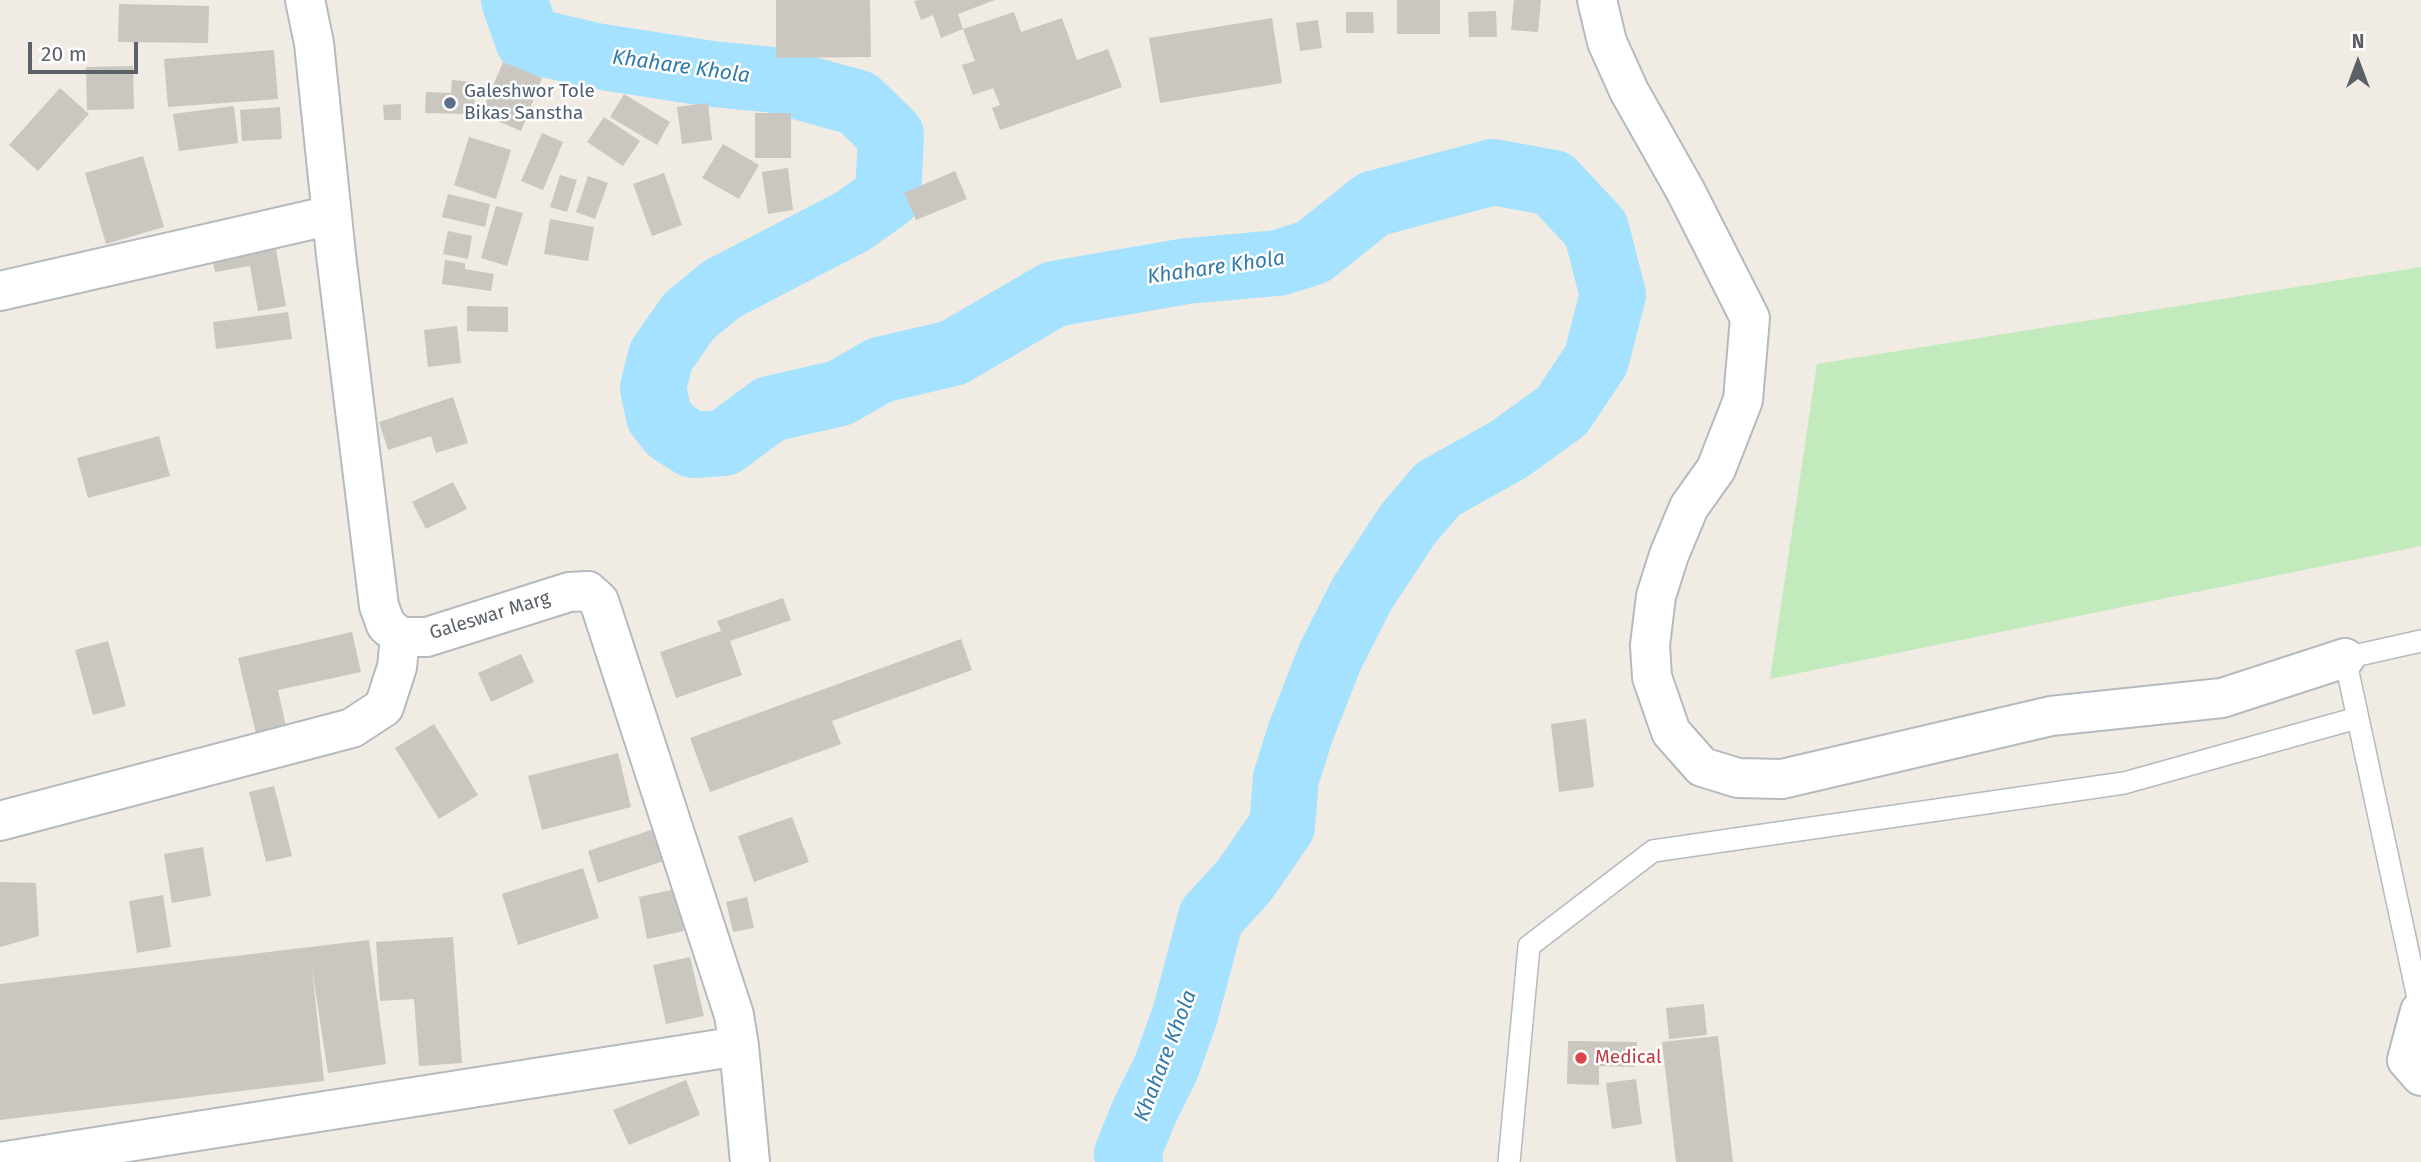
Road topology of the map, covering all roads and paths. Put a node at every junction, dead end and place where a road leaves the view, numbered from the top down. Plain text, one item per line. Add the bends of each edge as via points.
1 (305, 0) edge
2 (1597, 0) edge
3 (332, 215) junction
4 (0, 291) edge
5 (400, 637) junction
6 (2421, 641) edge
7 (2345, 658) junction
8 (2357, 718) junction
9 (0, 821) edge
10 (2420, 1011) edge
11 (739, 1046) junction
12 (2421, 1076) edge
13 (0, 1162) edge
14 (750, 1162) edge
15 (1509, 1162) edge

1 - 3 street via 314,43
2 - 7 street via 1607,42 1629,91 1749,318 1742,400 1716,469 1689,507 1669,555 1656,596 1650,645 1652,677 1671,732 1702,767 1738,778 1782,779 2052,716 2222,698
3 - 4 street
3 - 5 street via 379,606 386,625
5 - 9 street via 397,667 384,707 352,728
5 - 11 street, Galeswar Marg via 427,637 569,592 588,591 600,601 734,1014
6 - 7 lane
7 - 8 lane
8 - 10 lane
8 - 15 lane via 2124,783 1653,851 1530,946
10 - 12 street via 2407,1060
11 - 13 street
11 - 14 street, Galeswar Marg

